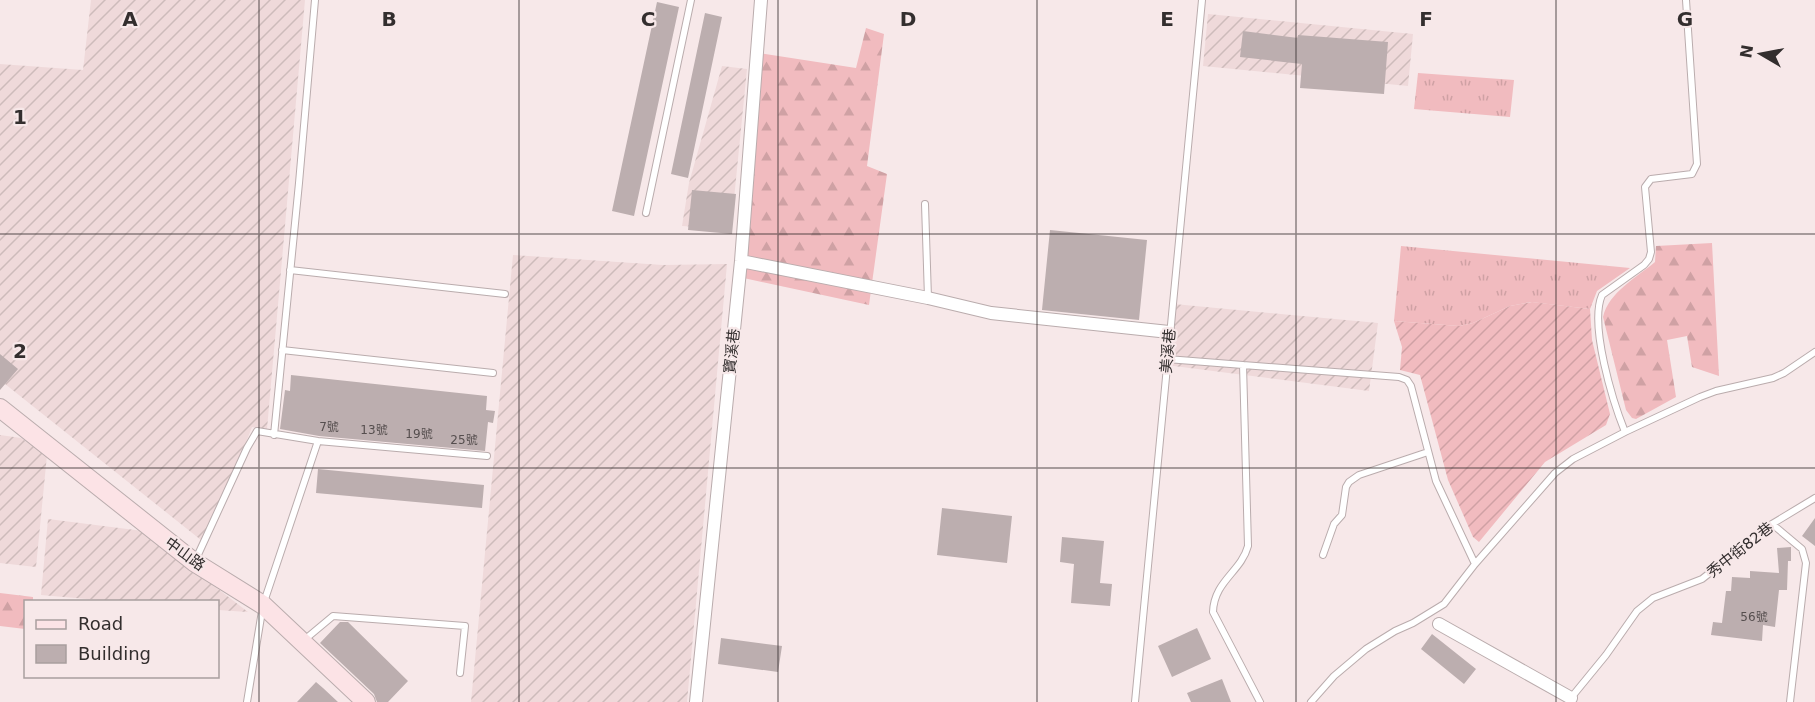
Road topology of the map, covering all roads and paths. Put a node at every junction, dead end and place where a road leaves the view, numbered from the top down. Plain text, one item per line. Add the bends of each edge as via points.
1 (315, 0) edge
2 (691, 0) edge
3 (761, 0) edge
4 (1202, 0) edge
5 (1686, 0) edge
6 (925, 204) dead end
7 (646, 213) dead end
8 (741, 261) junction
9 (290, 270) junction
10 (506, 294) dead end
11 (928, 298) junction
12 (1169, 332) junction
13 (282, 350) junction
14 (1815, 352) edge
15 (1167, 359) junction
16 (1243, 365) junction
17 (494, 373) dead end
18 (0, 408) edge
19 (1625, 432) junction
20 (274, 435) junction
21 (318, 441) junction
22 (1428, 452) junction
23 (487, 456) dead end
24 (1815, 498) edge
25 (1772, 524) junction
26 (1323, 555) dead end
27 (194, 562) junction
28 (1475, 564) junction
29 (263, 605) junction
30 (1439, 624) dead end
31 (303, 641) junction
32 (460, 673) dead end
33 (1569, 700) edge
34 (247, 702) edge
35 (366, 702) edge
36 (696, 702) edge
37 (1136, 702) edge
38 (1260, 702) edge
39 (1311, 702) edge
40 (1790, 702) edge

1 - 9 lane
2 - 7 lane
3 - 8 street, 寶溪巷
4 - 12 lane, 美溪巷
5 - 19 lane via 1697,164 1692,174 1651,179 1645,187 1649,259 1602,295 1599,302 1597,317 1606,371
6 - 11 lane
8 - 11 street
8 - 36 street, 寶溪巷
9 - 10 lane
9 - 13 lane
11 - 12 street via 992,313
12 - 15 lane, 美溪巷
13 - 17 lane
13 - 20 lane
14 - 19 lane via 1784,373 1708,394
15 - 16 lane
15 - 37 lane, 美溪巷
16 - 22 lane via 1403,378 1411,386
16 - 38 lane via 1248,546 1219,589 1213,612
18 - 27 street, 中山路
19 - 28 lane via 1560,468
20 - 21 lane
20 - 27 lane via 257,432
21 - 23 lane
21 - 29 lane
22 - 26 lane via 1354,478 1346,488 1342,515 1334,524
22 - 28 lane via 1436,481
24 - 25 lane, 秀中街82巷
25 - 33 lane, 秀中街82巷 via 1702,579 1653,598 1637,611
25 - 40 lane via 1802,549 1806,563
27 - 29 street, 中山路
28 - 39 lane via 1444,604 1366,649
29 - 31 street, 中山路
29 - 34 lane
30 - 33 street
31 - 32 lane via 333,616 465,626
31 - 35 street, 中山路

